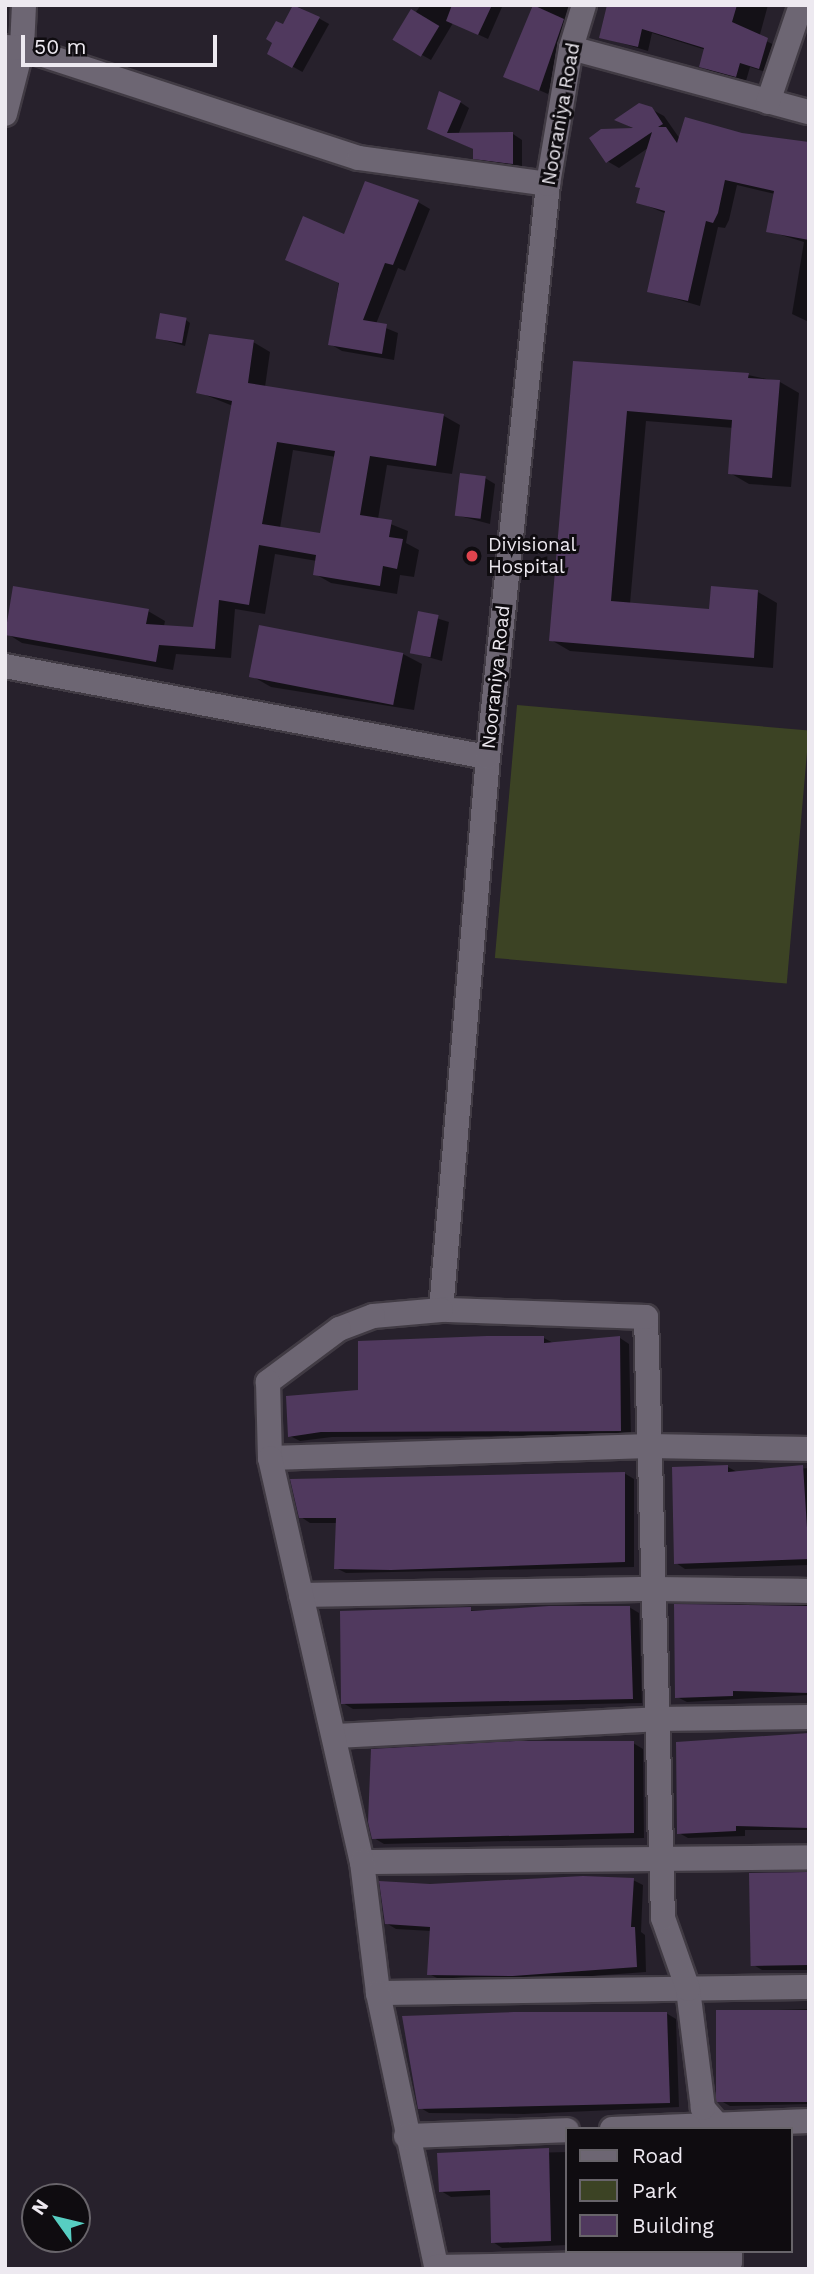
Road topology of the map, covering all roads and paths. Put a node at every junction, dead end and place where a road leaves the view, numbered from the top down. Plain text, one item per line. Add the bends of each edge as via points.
1 (24, 5) edge
2 (584, 5) edge
3 (801, 5) edge
4 (14, 48) edge
5 (570, 48) junction
6 (768, 102) junction
7 (809, 112) edge
8 (5, 114) edge
9 (548, 184) junction
10 (5, 666) edge
11 (488, 757) junction
12 (441, 1310) junction
13 (650, 1446) junction
14 (809, 1448) edge
15 (270, 1458) junction
16 (654, 1589) junction
17 (809, 1591) edge
18 (301, 1595) junction
19 (809, 1717) edge
20 (657, 1719) junction
21 (336, 1736) junction
22 (809, 1857) edge
23 (661, 1859) junction
24 (362, 1862) junction
25 (809, 1987) edge
26 (688, 1989) junction
27 (378, 1993) junction
28 (809, 2121) edge
29 (719, 2127) edge
30 (566, 2130) edge
31 (406, 2136) junction
32 (730, 2253) edge

1 - 4 street
2 - 5 street, Nooraniya Road
3 - 6 street
4 - 8 street
4 - 9 street via 359,158
5 - 6 street
5 - 9 street, Nooraniya Road
6 - 7 street
9 - 11 street, Nooraniya Road
10 - 11 street
11 - 12 street, Nooraniya Road
12 - 13 street via 646,1317
12 - 15 street via 373,1316 339,1329 268,1382
13 - 14 street
13 - 15 street
13 - 16 street
15 - 18 street
16 - 17 street
16 - 18 street
16 - 20 street
18 - 21 street
19 - 20 street
20 - 21 street
20 - 23 street
21 - 24 street
22 - 23 street
23 - 24 street
23 - 26 street via 663,1918
24 - 27 street
25 - 26 street
26 - 27 street
26 - 29 street via 703,2108
27 - 31 street
28 - 29 street
30 - 31 street
31 - 32 street via 436,2267 730,2262

